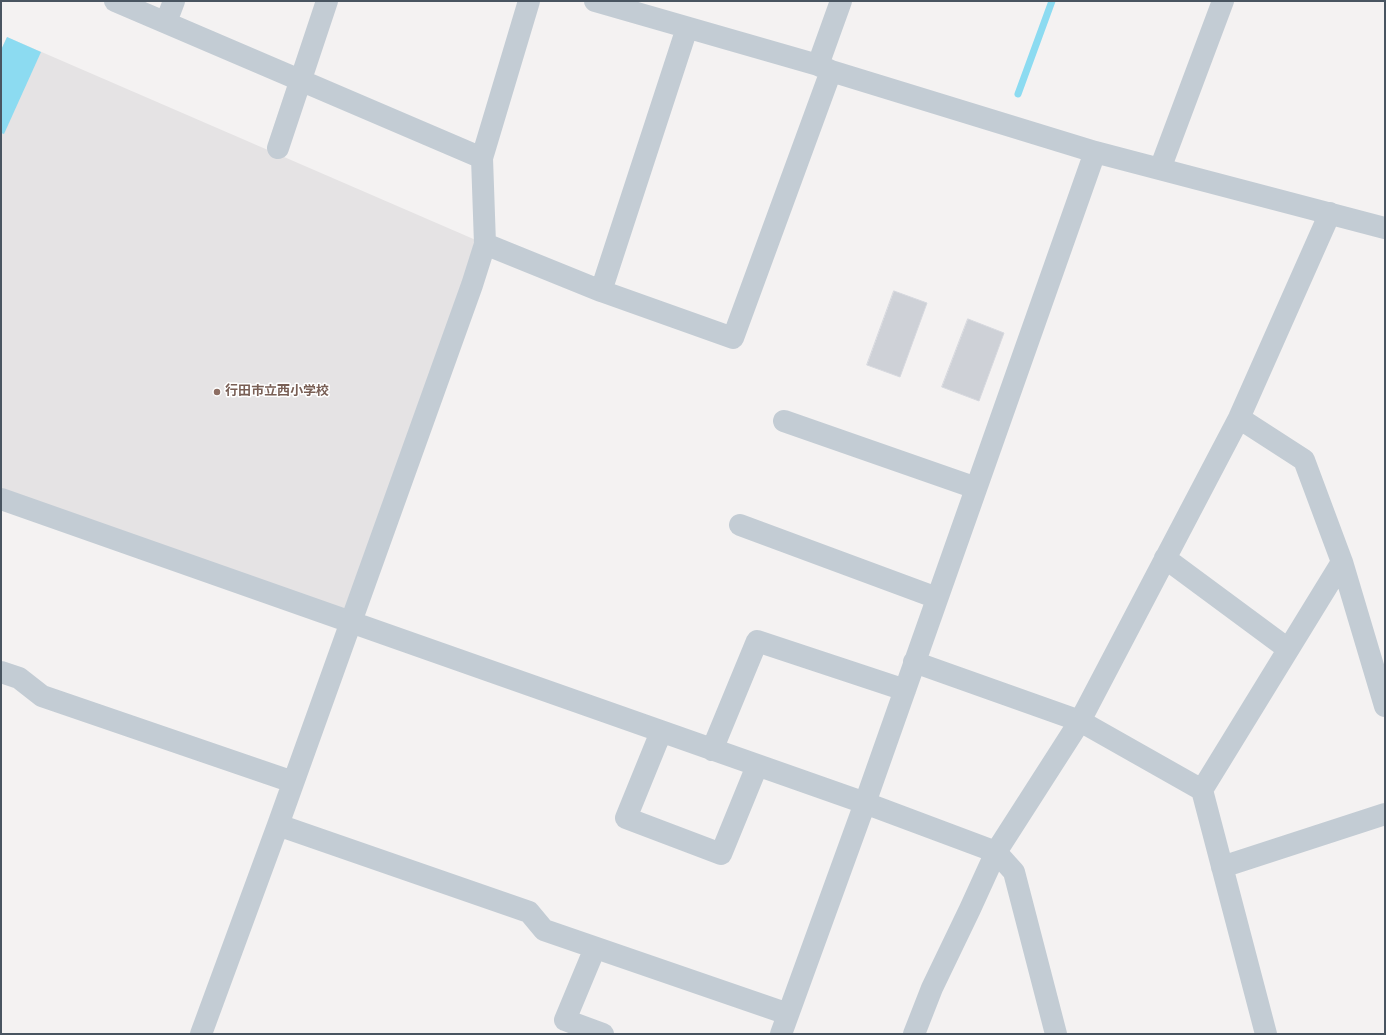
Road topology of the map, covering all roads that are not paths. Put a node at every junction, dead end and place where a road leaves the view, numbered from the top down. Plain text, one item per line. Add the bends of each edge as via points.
1 (115, 1) edge
2 (174, 1) edge
3 (327, 1) edge
4 (529, 1) edge
5 (595, 1) edge
6 (841, 1) edge
7 (1223, 1) edge
8 (166, 22) junction
9 (687, 28) junction
10 (825, 68) junction
11 (301, 80) junction
12 (278, 148) dead end
13 (1095, 152) junction
14 (482, 158) junction
15 (1160, 169) junction
16 (1330, 213) junction
17 (1385, 228) edge
18 (485, 244) junction
19 (601, 291) junction
20 (1239, 418) junction
21 (784, 421) dead end
22 (976, 488) junction
23 (1, 499) edge
24 (740, 525) dead end
25 (1165, 558) junction
26 (1342, 562) junction
27 (937, 598) junction
28 (350, 622) junction
29 (1288, 649) junction
30 (914, 662) junction
31 (1, 672) edge
32 (904, 690) junction
33 (1385, 706) edge
34 (1080, 721) junction
35 (661, 732) junction
36 (712, 750) junction
37 (757, 766) junction
38 (293, 782) junction
39 (1202, 790) junction
40 (865, 803) junction
41 (1385, 814) edge
42 (278, 825) junction
43 (996, 852) junction
44 (1222, 867) junction
45 (595, 948) junction
46 (785, 1024) edge
47 (202, 1034) edge
48 (603, 1034) edge
49 (914, 1034) edge
50 (1056, 1034) edge
51 (1266, 1034) edge

1 - 8 street
2 - 8 street
3 - 11 street
4 - 14 street
5 - 9 street
6 - 10 street
7 - 15 street
8 - 11 street
9 - 10 street
9 - 19 street
10 - 13 street
10 - 19 street via 733,338
11 - 12 street
11 - 14 street
13 - 15 street
13 - 22 street
14 - 18 street
15 - 16 street
16 - 17 street
16 - 20 street
18 - 19 street
18 - 28 street
20 - 25 street
20 - 26 street via 1304,460
21 - 22 street
22 - 27 street
23 - 28 street
24 - 27 street
25 - 29 street
25 - 34 street
26 - 29 street
26 - 33 street
27 - 30 street
28 - 35 street
28 - 38 street
29 - 39 street
30 - 32 street
30 - 34 street
31 - 38 street via 19,678 42,696
32 - 36 street via 757,641
32 - 40 street
34 - 39 street
34 - 43 street
35 - 36 street
35 - 37 street via 626,818 721,854
36 - 37 street
37 - 40 street
38 - 42 street
39 - 44 street
40 - 43 street
40 - 46 street
41 - 44 street
42 - 45 street via 529,912 544,930
42 - 47 street
43 - 49 street via 932,988
43 - 50 street via 1014,872
44 - 51 street
45 - 46 street
45 - 48 street via 565,1020

